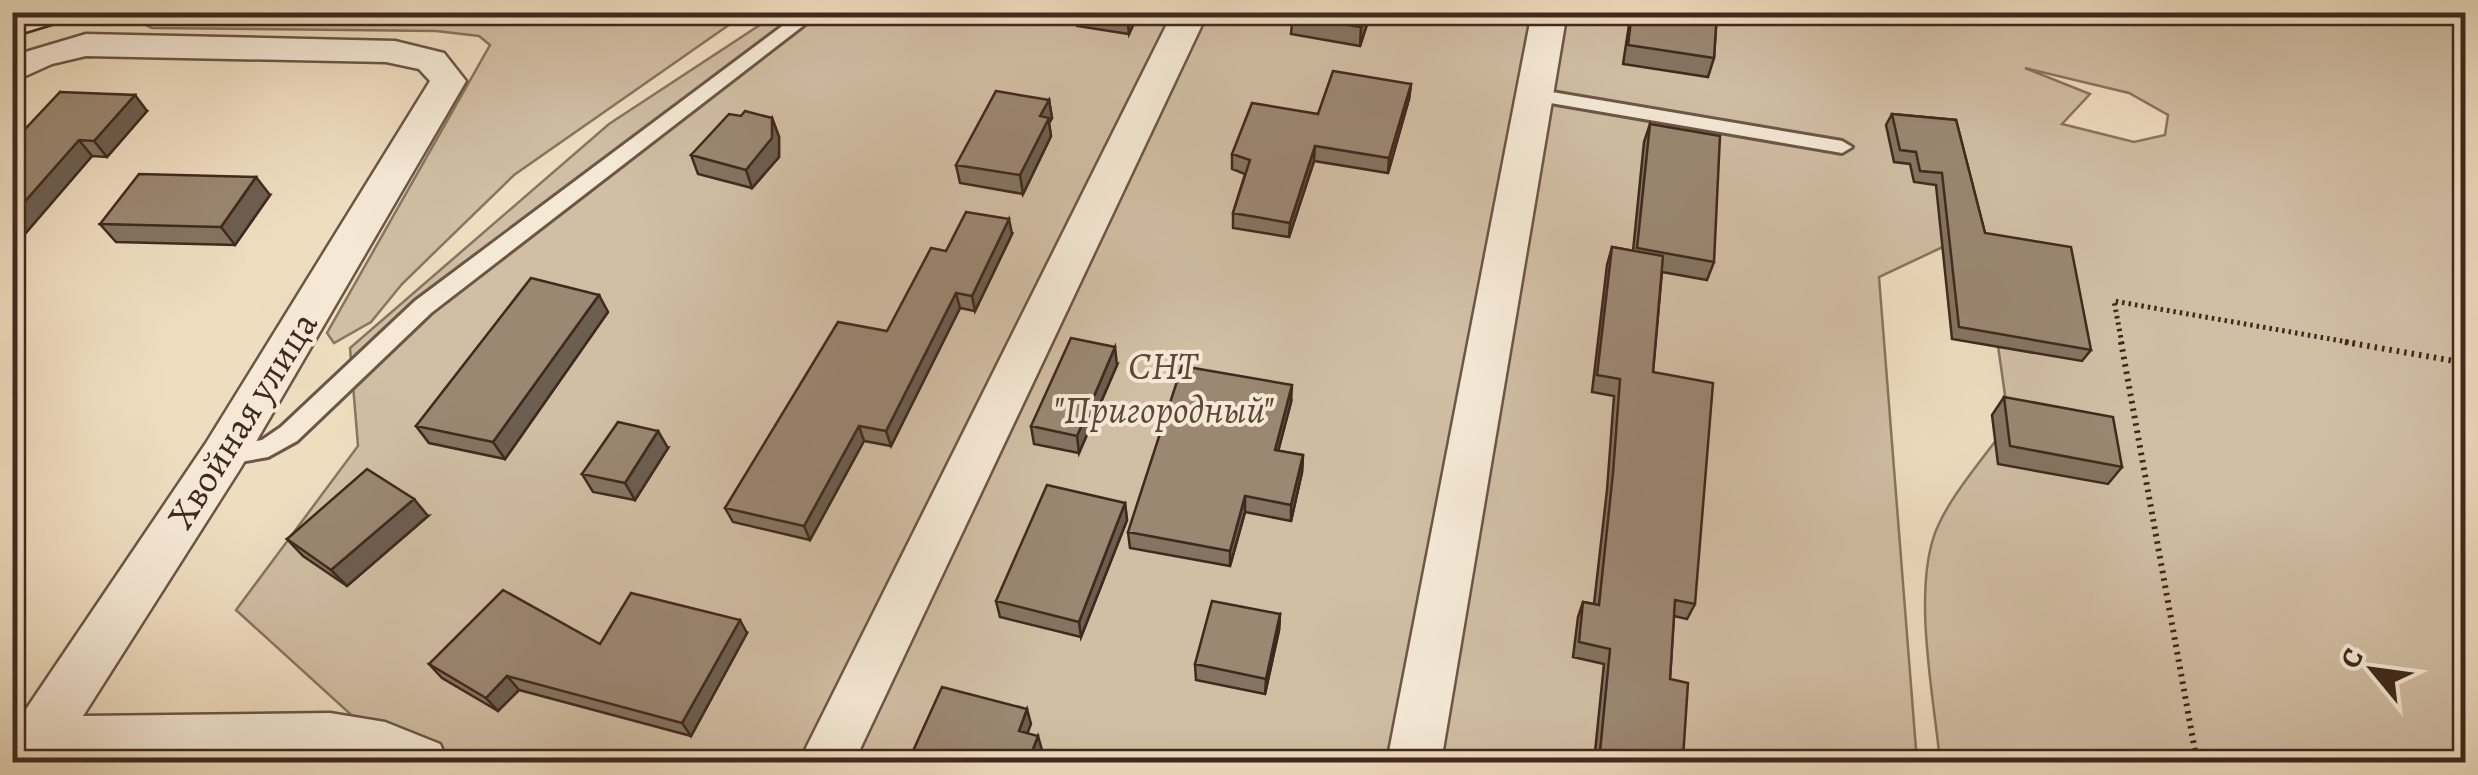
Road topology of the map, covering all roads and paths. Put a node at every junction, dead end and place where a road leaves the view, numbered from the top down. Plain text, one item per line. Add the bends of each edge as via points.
1 (46, 12) edge
2 (813, 12) edge
3 (1191, 12) edge
4 (1550, 12) edge
5 (12, 24) edge
6 (13, 70) edge
7 (1534, 95) junction
8 (1842, 147) dead end
9 (2466, 363) edge
10 (223, 456) junction
11 (29, 752) edge
12 (421, 762) edge
13 (826, 762) edge
14 (1414, 762) edge
15 (2197, 762) edge

1 - 5 main road
2 - 10 lane via 423,307 289,434 268,448
3 - 13 street
4 - 7 street
6 - 10 street, Хвойная улица via 86,45 386,51 434,61 446,72 448,81
7 - 8 lane
7 - 14 street
9 - 15 path via 2114,302
10 - 11 street, Хвойная улица
11 - 12 street via 330,738

